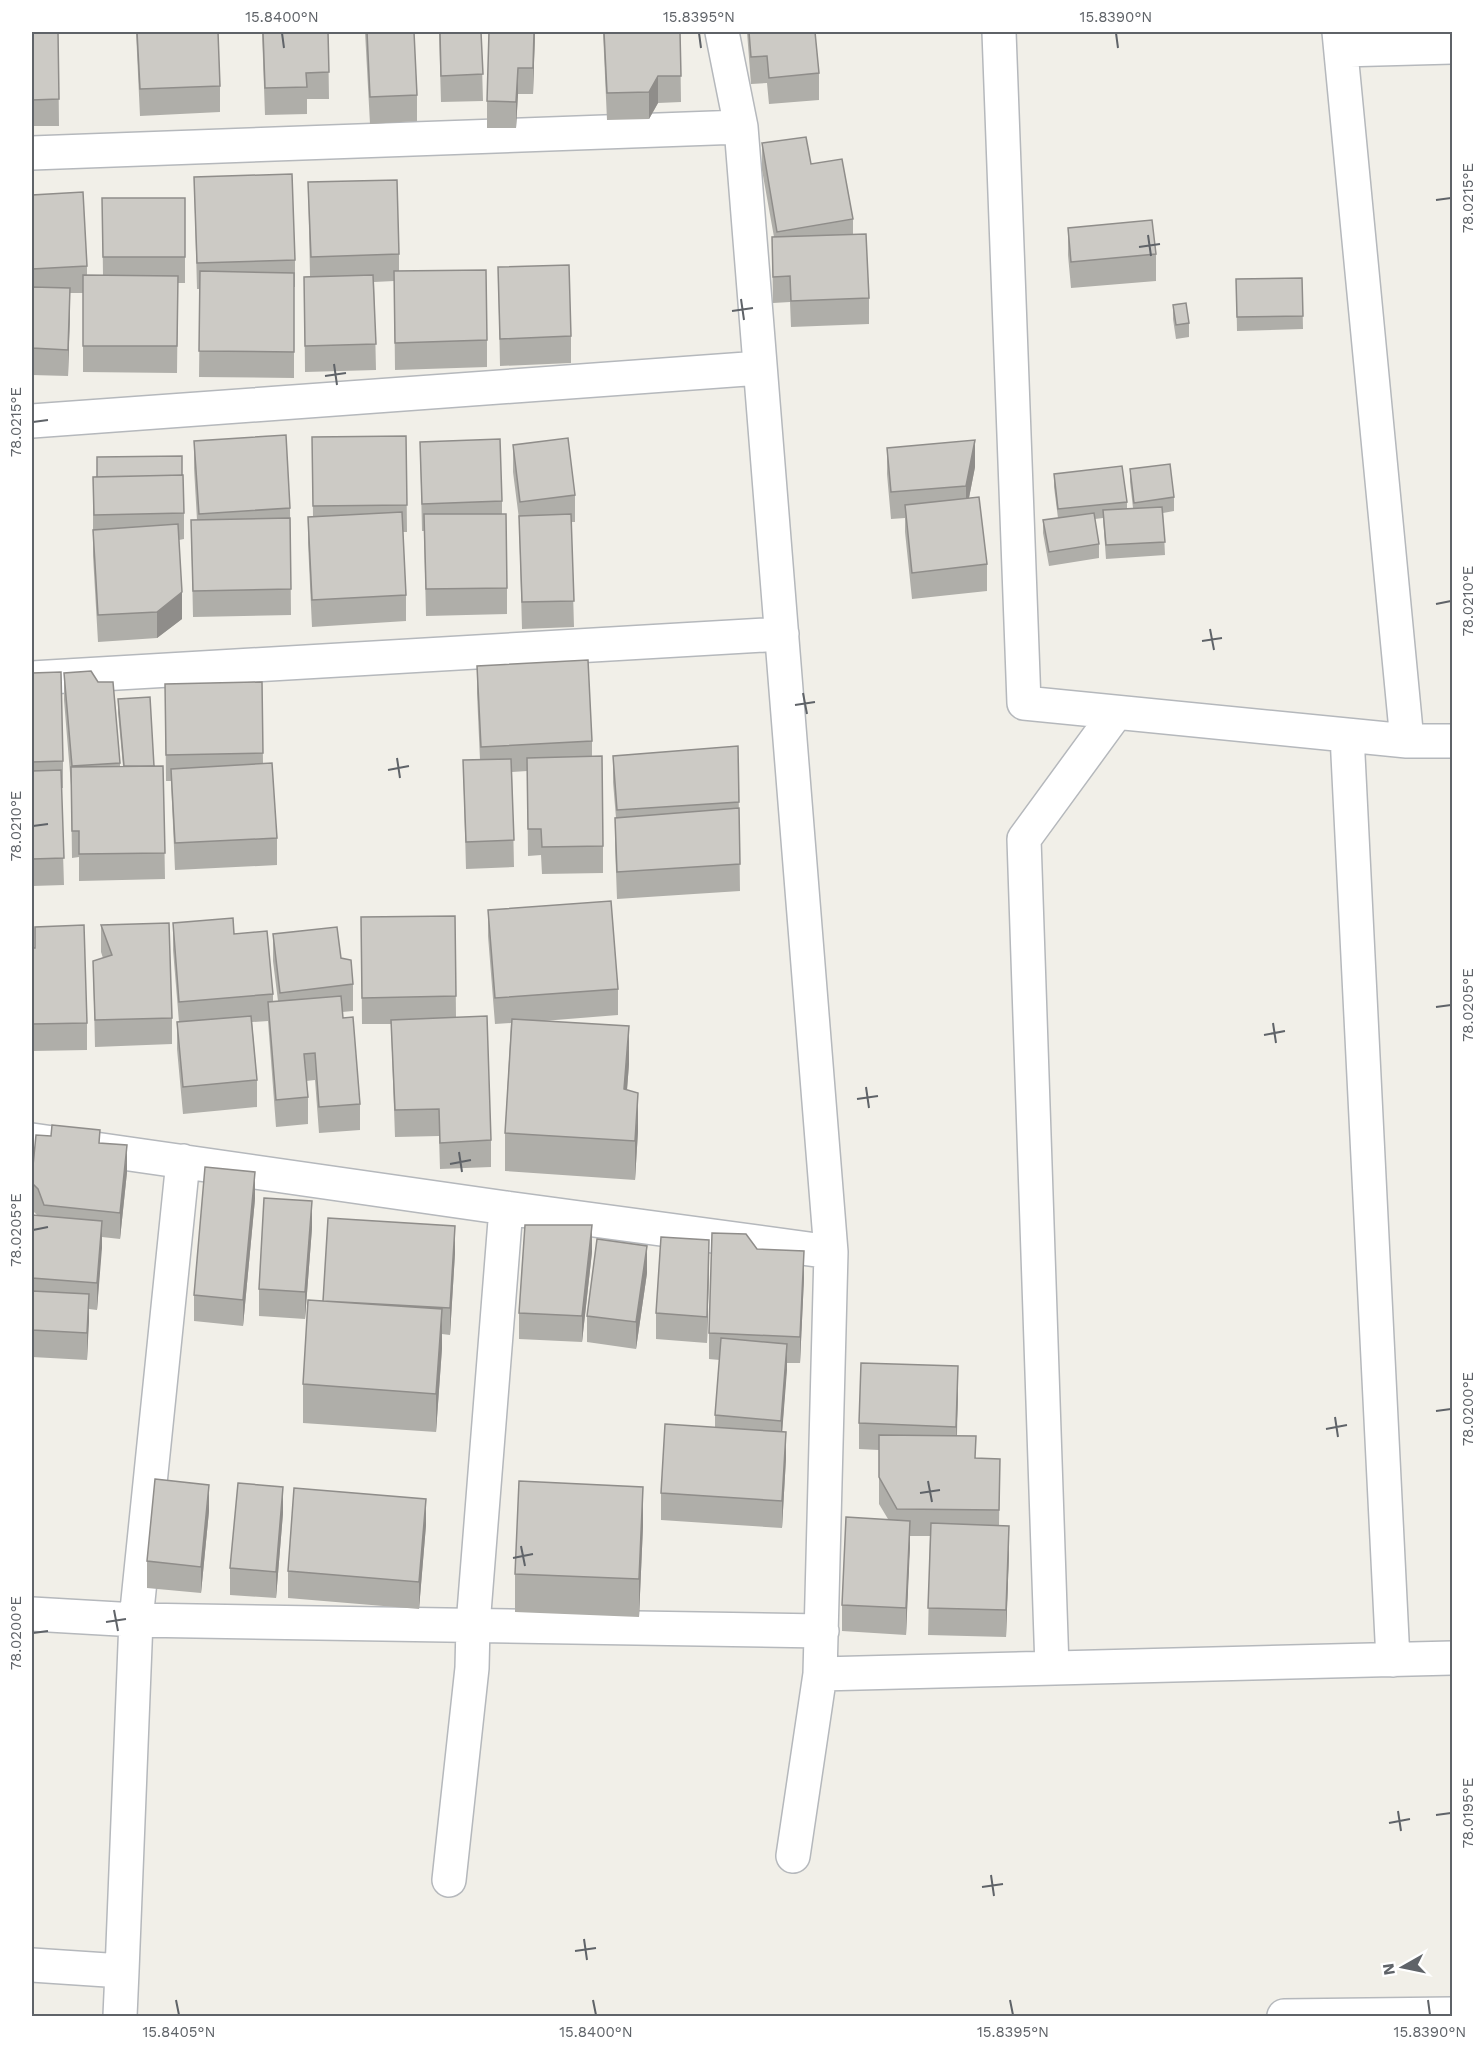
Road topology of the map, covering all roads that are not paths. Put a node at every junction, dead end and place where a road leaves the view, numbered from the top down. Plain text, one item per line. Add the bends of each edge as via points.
1 (722, 32) edge
2 (999, 32) edge
3 (1340, 41) edge
4 (1452, 47) edge
5 (741, 127) junction
6 (32, 153) edge
7 (760, 368) junction
8 (32, 421) edge
9 (782, 634) junction
10 (32, 678) edge
11 (1116, 712) junction
12 (1347, 735) junction
13 (1407, 741) junction
14 (1452, 741) edge
15 (32, 1140) edge
16 (183, 1161) junction
17 (506, 1208) junction
18 (831, 1252) junction
19 (32, 1614) edge
20 (136, 1620) junction
21 (473, 1625) junction
22 (822, 1631) junction
23 (1452, 1658) edge
24 (1393, 1660) junction
25 (1052, 1668) junction
26 (820, 1674) junction
27 (793, 1856) dead end
28 (449, 1880) dead end
29 (32, 1965) edge
30 (122, 1971) junction
31 (1452, 2013) edge
32 (120, 2016) edge
33 (1284, 2016) edge

1 - 5 street
2 - 11 street via 1024,703
3 - 4 street
3 - 13 street
5 - 6 street
5 - 7 street
7 - 8 street
7 - 9 street
9 - 10 street
9 - 18 street
11 - 12 street
11 - 25 street via 1024,839
12 - 13 street
12 - 24 street
13 - 14 street
15 - 16 street
16 - 17 street
16 - 20 street
17 - 18 street
17 - 21 street
18 - 22 street
19 - 20 street
20 - 21 street
20 - 30 street
21 - 22 street
21 - 28 street
22 - 26 street
23 - 24 street
24 - 25 street
25 - 26 street
26 - 27 street
29 - 30 street
30 - 32 street
31 - 33 street

